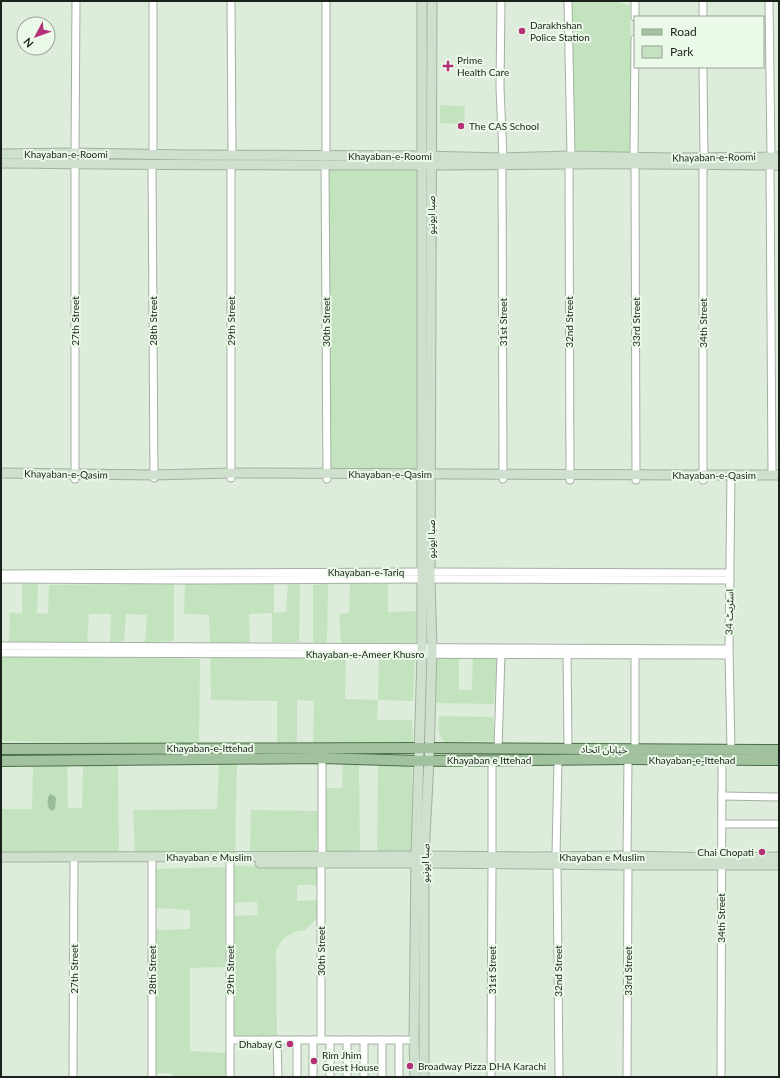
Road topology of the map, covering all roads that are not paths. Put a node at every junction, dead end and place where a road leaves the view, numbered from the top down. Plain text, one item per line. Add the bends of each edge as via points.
1 (76, 1) edge
2 (153, 1) edge
3 (231, 1) edge
4 (326, 1) edge
5 (422, 1) edge
6 (432, 1) edge
7 (501, 1) edge
8 (568, 1) edge
9 (635, 1) edge
10 (703, 1) edge
11 (769, 1) edge
12 (635, 16) edge
13 (703, 16) edge
14 (635, 68) edge
15 (703, 68) edge
16 (75, 153) junction
17 (1, 154) edge
18 (422, 156) junction
19 (432, 156) junction
20 (153, 159) junction
21 (231, 160) junction
22 (325, 160) junction
23 (570, 160) junction
24 (502, 161) junction
25 (634, 161) junction
26 (775, 161) edge
27 (703, 162) junction
28 (1, 163) edge
29 (75, 164) junction
30 (427, 165) junction
31 (1, 473) edge
32 (75, 476) junction
33 (231, 476) junction
34 (327, 476) junction
35 (426, 476) junction
36 (777, 476) edge
37 (154, 477) junction
38 (503, 477) junction
39 (570, 477) junction
40 (636, 477) junction
41 (1, 478) edge
42 (703, 478) junction
43 (731, 478) junction
44 (1, 574) edge
45 (426, 576) junction
46 (730, 576) junction
47 (191, 577) junction
48 (1, 579) edge
49 (1, 646) edge
50 (228, 651) junction
51 (427, 651) junction
52 (606, 651) junction
53 (635, 651) junction
54 (729, 652) junction
55 (1, 653) edge
56 (501, 654) junction
57 (567, 654) junction
58 (424, 748) junction
59 (498, 748) junction
60 (568, 748) junction
61 (1, 749) edge
62 (635, 749) junction
63 (731, 750) junction
64 (779, 750) edge
65 (322, 758) junction
66 (628, 759) junction
67 (492, 760) junction
68 (558, 760) junction
69 (722, 760) junction
70 (779, 760) edge
71 (1, 761) edge
72 (424, 761) junction
73 (722, 796) junction
74 (779, 797) edge
75 (722, 824) junction
76 (779, 824) edge
77 (1, 857) edge
78 (779, 857) edge
79 (41, 859) junction
80 (322, 859) junction
81 (420, 859) junction
82 (124, 860) junction
83 (183, 860) junction
84 (270, 860) junction
85 (492, 860) junction
86 (557, 861) junction
87 (628, 861) junction
88 (74, 862) junction
89 (230, 862) junction
90 (721, 862) junction
91 (1, 863) edge
92 (152, 863) junction
93 (779, 865) edge
94 (230, 1040) junction
95 (277, 1040) junction
96 (296, 1040) junction
97 (313, 1040) junction
98 (321, 1040) junction
99 (330, 1040) junction
100 (347, 1040) junction
101 (364, 1040) junction
102 (382, 1040) junction
103 (399, 1040) junction
104 (414, 1040) junction
105 (74, 1077) edge
106 (152, 1077) edge
107 (230, 1077) edge
108 (278, 1077) edge
109 (297, 1077) edge
110 (313, 1077) edge
111 (330, 1077) edge
112 (347, 1077) edge
113 (364, 1077) edge
114 (382, 1077) edge
115 (399, 1077) edge
116 (415, 1077) edge
117 (424, 1077) edge
118 (491, 1077) edge
119 (559, 1077) edge
120 (627, 1077) edge
121 (721, 1077) edge

1 - 16 street
2 - 20 street, 28th Street
3 - 21 street, 29th Street
4 - 22 street, 30th Street
5 - 18 street, صبا ایونیو
6 - 19 street, صبا ایونیو
7 - 24 street, 31st Street
8 - 23 street, 32nd Street
9 - 12 street
10 - 13 street
11 - 26 street
14 - 25 street, 33rd Street
15 - 27 street, 34th Street
16 - 17 street, Khayaban-e-Roomi
16 - 20 street, Khayaban-e-Roomi
18 - 19 street, Khayaban-e-Roomi
18 - 22 street, Khayaban-e-Roomi
18 - 30 street, صبا ایونیو
19 - 24 street, Khayaban-e-Roomi
19 - 30 street, صبا ایونیو
20 - 21 street, Khayaban-e-Roomi
20 - 29 street, Khayaban-e-Roomi
20 - 37 street, 28th Street
21 - 22 street, Khayaban-e-Roomi
21 - 33 street, 29th Street
22 - 30 street, Khayaban-e-Roomi
22 - 34 street, 30th Street
23 - 24 street, Khayaban-e-Roomi
23 - 25 street, Khayaban-e-Roomi
23 - 39 street, 32nd Street
24 - 30 street, Khayaban-e-Roomi
24 - 38 street, 31st Street
25 - 27 street, Khayaban-e-Roomi
25 - 40 street, 33rd Street
26 - 27 street, Khayaban-e-Roomi
26 - 36 street
27 - 42 street, 34th Street
28 - 29 street, Khayaban-e-Roomi
29 - 32 street, 27th Street
30 - 35 street, صبا ایونیو
31 - 32 street, Khayaban-e-Qasim
32 - 37 street, Khayaban-e-Qasim
32 - 41 street, Khayaban-e-Qasim
33 - 34 street, Khayaban-e-Qasim
33 - 37 street, Khayaban-e-Qasim
34 - 35 street, Khayaban-e-Qasim
35 - 38 street, Khayaban-e-Qasim
35 - 45 street, صبا ایونیو
36 - 43 street, Khayaban-e-Qasim
38 - 39 street, Khayaban-e-Qasim
39 - 40 street, Khayaban-e-Qasim
40 - 42 street, Khayaban-e-Qasim
42 - 43 street, Khayaban-e-Qasim
43 - 46 street, اسٹریٹ 34
44 - 47 street, Khayaban-e-Tariq
45 - 46 street, Khayaban-e-Tariq
45 - 47 street, Khayaban-e-Tariq
45 - 51 street, صبا ایونیو
46 - 54 street, اسٹریٹ 34
47 - 48 street, Khayaban-e-Tariq
49 - 50 street, Khayaban-e-Ameer Khusro
50 - 51 street, Khayaban-e-Ameer Khusro
50 - 55 street, Khayaban-e-Ameer Khusro
51 - 52 street, Khayaban-e-Ameer Khusro
51 - 56 street, Khayaban-e-Ameer Khusro
51 - 58 street, صبا ایونیو
52 - 53 street, Khayaban-e-Ameer Khusro
52 - 57 street, Khayaban-e-Ameer Khusro
53 - 54 street, Khayaban-e-Ameer Khusro
53 - 62 street
54 - 63 street, اسٹریٹ 34
56 - 57 street, Khayaban-e-Ameer Khusro
56 - 59 street
57 - 60 street
58 - 59 main road, خیابان اتحاد
58 - 61 main road, Khayaban-e-Ittehad
58 - 72 street, صبا ایونیو
59 - 60 main road, خیابان اتحاد
60 - 62 main road, خیابان اتحاد
62 - 63 main road, خیابان اتحاد
63 - 64 main road, خیابان اتحاد
65 - 71 main road, Khayaban-e-Ittehad
65 - 72 main road, Khayaban-e-Ittehad
65 - 80 street, 30th Street
66 - 68 main road, Khayaban-e-Ittehad
66 - 69 main road, Khayaban-e-Ittehad
66 - 87 street, 33rd Street
67 - 68 main road, Khayaban e Ittehad
67 - 72 main road, Khayaban e Ittehad
67 - 85 street, 31st Street
68 - 86 street, 32nd Street
69 - 70 main road, Khayaban-e-Ittehad
69 - 73 street, 34th Street
72 - 81 street, صبا ایونیو
73 - 74 street
73 - 75 street, 34th Street
75 - 76 street
75 - 90 street, 34th Street
77 - 79 street, Khayaban e Muslim
78 - 90 street, Khayaban e Muslim
79 - 82 street, Khayaban e Muslim
79 - 88 street, Khayaban e Muslim
79 - 91 street, Khayaban e Muslim
80 - 81 street, Khayaban e Muslim
80 - 84 street, Khayaban e Muslim
80 - 98 street, 30th Street
81 - 85 street, Khayaban e Muslim
81 - 104 street, صبا ایونیو
81 - 117 street, صبا ایونیو
82 - 83 street, Khayaban e Muslim
82 - 88 street, Khayaban e Muslim
82 - 92 street, Khayaban e Muslim
83 - 84 street, Khayaban e Muslim
83 - 89 street, Khayaban e Muslim
83 - 92 street, Khayaban e Muslim
84 - 89 street, Khayaban e Muslim
85 - 86 street, Khayaban e Muslim
85 - 118 street, 31st Street
86 - 87 street, Khayaban e Muslim
86 - 119 street, 32nd Street
87 - 90 street, Khayaban e Muslim
87 - 120 street, 33rd Street
88 - 105 street, 27th Street
89 - 94 street, 29th Street
90 - 93 street, Khayaban e Muslim
90 - 121 street, 34th Street
92 - 106 street, 28th Street
94 - 95 street
94 - 107 street, 29th Street
95 - 96 street
95 - 108 street
96 - 97 street
96 - 109 street
97 - 98 street
97 - 110 street
98 - 99 street
99 - 100 street
99 - 111 street
100 - 101 street
100 - 112 street
101 - 102 street
101 - 113 street
102 - 103 street
102 - 114 street
103 - 104 street
103 - 115 street
104 - 116 street, صبا ایونیو

